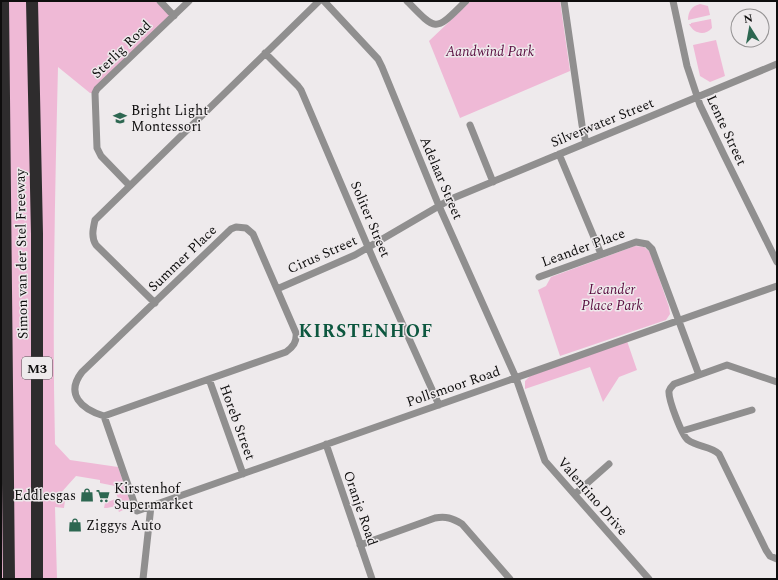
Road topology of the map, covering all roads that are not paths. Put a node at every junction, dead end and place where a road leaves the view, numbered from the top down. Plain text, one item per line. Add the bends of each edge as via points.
1 (3, 1) edge
2 (32, 1) edge
3 (160, 1) edge
4 (189, 1) edge
5 (319, 1) edge
6 (324, 1) edge
7 (407, 1) edge
8 (466, 1) edge
9 (564, 1) edge
10 (673, 1) edge
11 (174, 16) junction
12 (265, 53) junction
13 (777, 64) edge
14 (697, 97) junction
15 (470, 125) dead end
16 (586, 143) junction
17 (559, 154) junction
18 (493, 182) junction
19 (129, 185) junction
20 (439, 206) junction
21 (369, 247) junction
22 (601, 254) junction
23 (777, 262) edge
24 (539, 277) dead end
25 (777, 286) edge
26 (277, 289) junction
27 (155, 303) junction
28 (679, 321) junction
29 (699, 375) junction
30 (516, 378) junction
31 (209, 379) junction
32 (776, 381) edge
33 (439, 405) junction
34 (752, 410) dead end
35 (104, 416) junction
36 (682, 431) junction
37 (326, 444) junction
38 (609, 464) dead end
39 (243, 474) junction
40 (575, 494) junction
41 (151, 506) junction
42 (360, 545) junction
43 (777, 559) edge
44 (508, 578) edge
45 (9, 579) edge
46 (38, 579) edge
47 (143, 579) edge
48 (372, 579) edge
49 (649, 579) edge

1 - 45 highway, Simon van der Stel Freeway / M3
2 - 46 highway, Simon van der Stel Freeway / M3 via 37,234
3 - 11 street
4 - 11 street, Sterlig Road
5 - 12 street
6 - 20 street, Adelaar Street via 378,59
7 - 8 street via 427,21 438,25
9 - 16 street
10 - 14 street, Lente Street via 687,66
11 - 19 street, Sterlig Road via 95,93 96,148
12 - 19 street
12 - 21 street, Soliter Street via 301,90
13 - 14 street, Silverwater Street
14 - 16 street, Silverwater Street
14 - 23 street, Lente Street
15 - 18 street
16 - 17 street, Silverwater Street
17 - 18 street, Silverwater Street
17 - 22 street
18 - 20 street, Silverwater Street
19 - 27 street via 95,220 94,242
20 - 21 street, Cirus Street
20 - 30 street, Adelaar Street
21 - 26 street, Cirus Street
21 - 33 street, Soliter Street
22 - 24 street, Leander Place
22 - 28 street, Leander Place via 636,242 648,244
25 - 28 street, Pollsmoor Road
26 - 27 street, Summer Place via 253,234 246,228 236,227
26 - 31 street, Summer Place via 296,333 294,345 286,352
27 - 35 street, Summer Place via 77,379 74,391 78,398 85,407
28 - 29 street
28 - 30 street, Pollsmoor Road
29 - 32 street via 728,365
29 - 36 street via 674,384 669,390
30 - 33 street, Pollsmoor Road
30 - 40 street, Valentino Drive via 545,461
31 - 35 street, Summer Place
31 - 39 street, Horeb Street
33 - 37 street, Pollsmoor Road
34 - 36 street
35 - 41 street, Pollsmoor Road via 137,511
36 - 43 street via 688,440 719,454 766,550 770,556
37 - 39 street, Pollsmoor Road
37 - 42 street, Oranje Road
38 - 40 street
39 - 41 street, Pollsmoor Road
40 - 49 street, Valentino Drive
41 - 47 street
42 - 44 street via 434,518 448,517 462,524
42 - 48 street, Oranje Road

